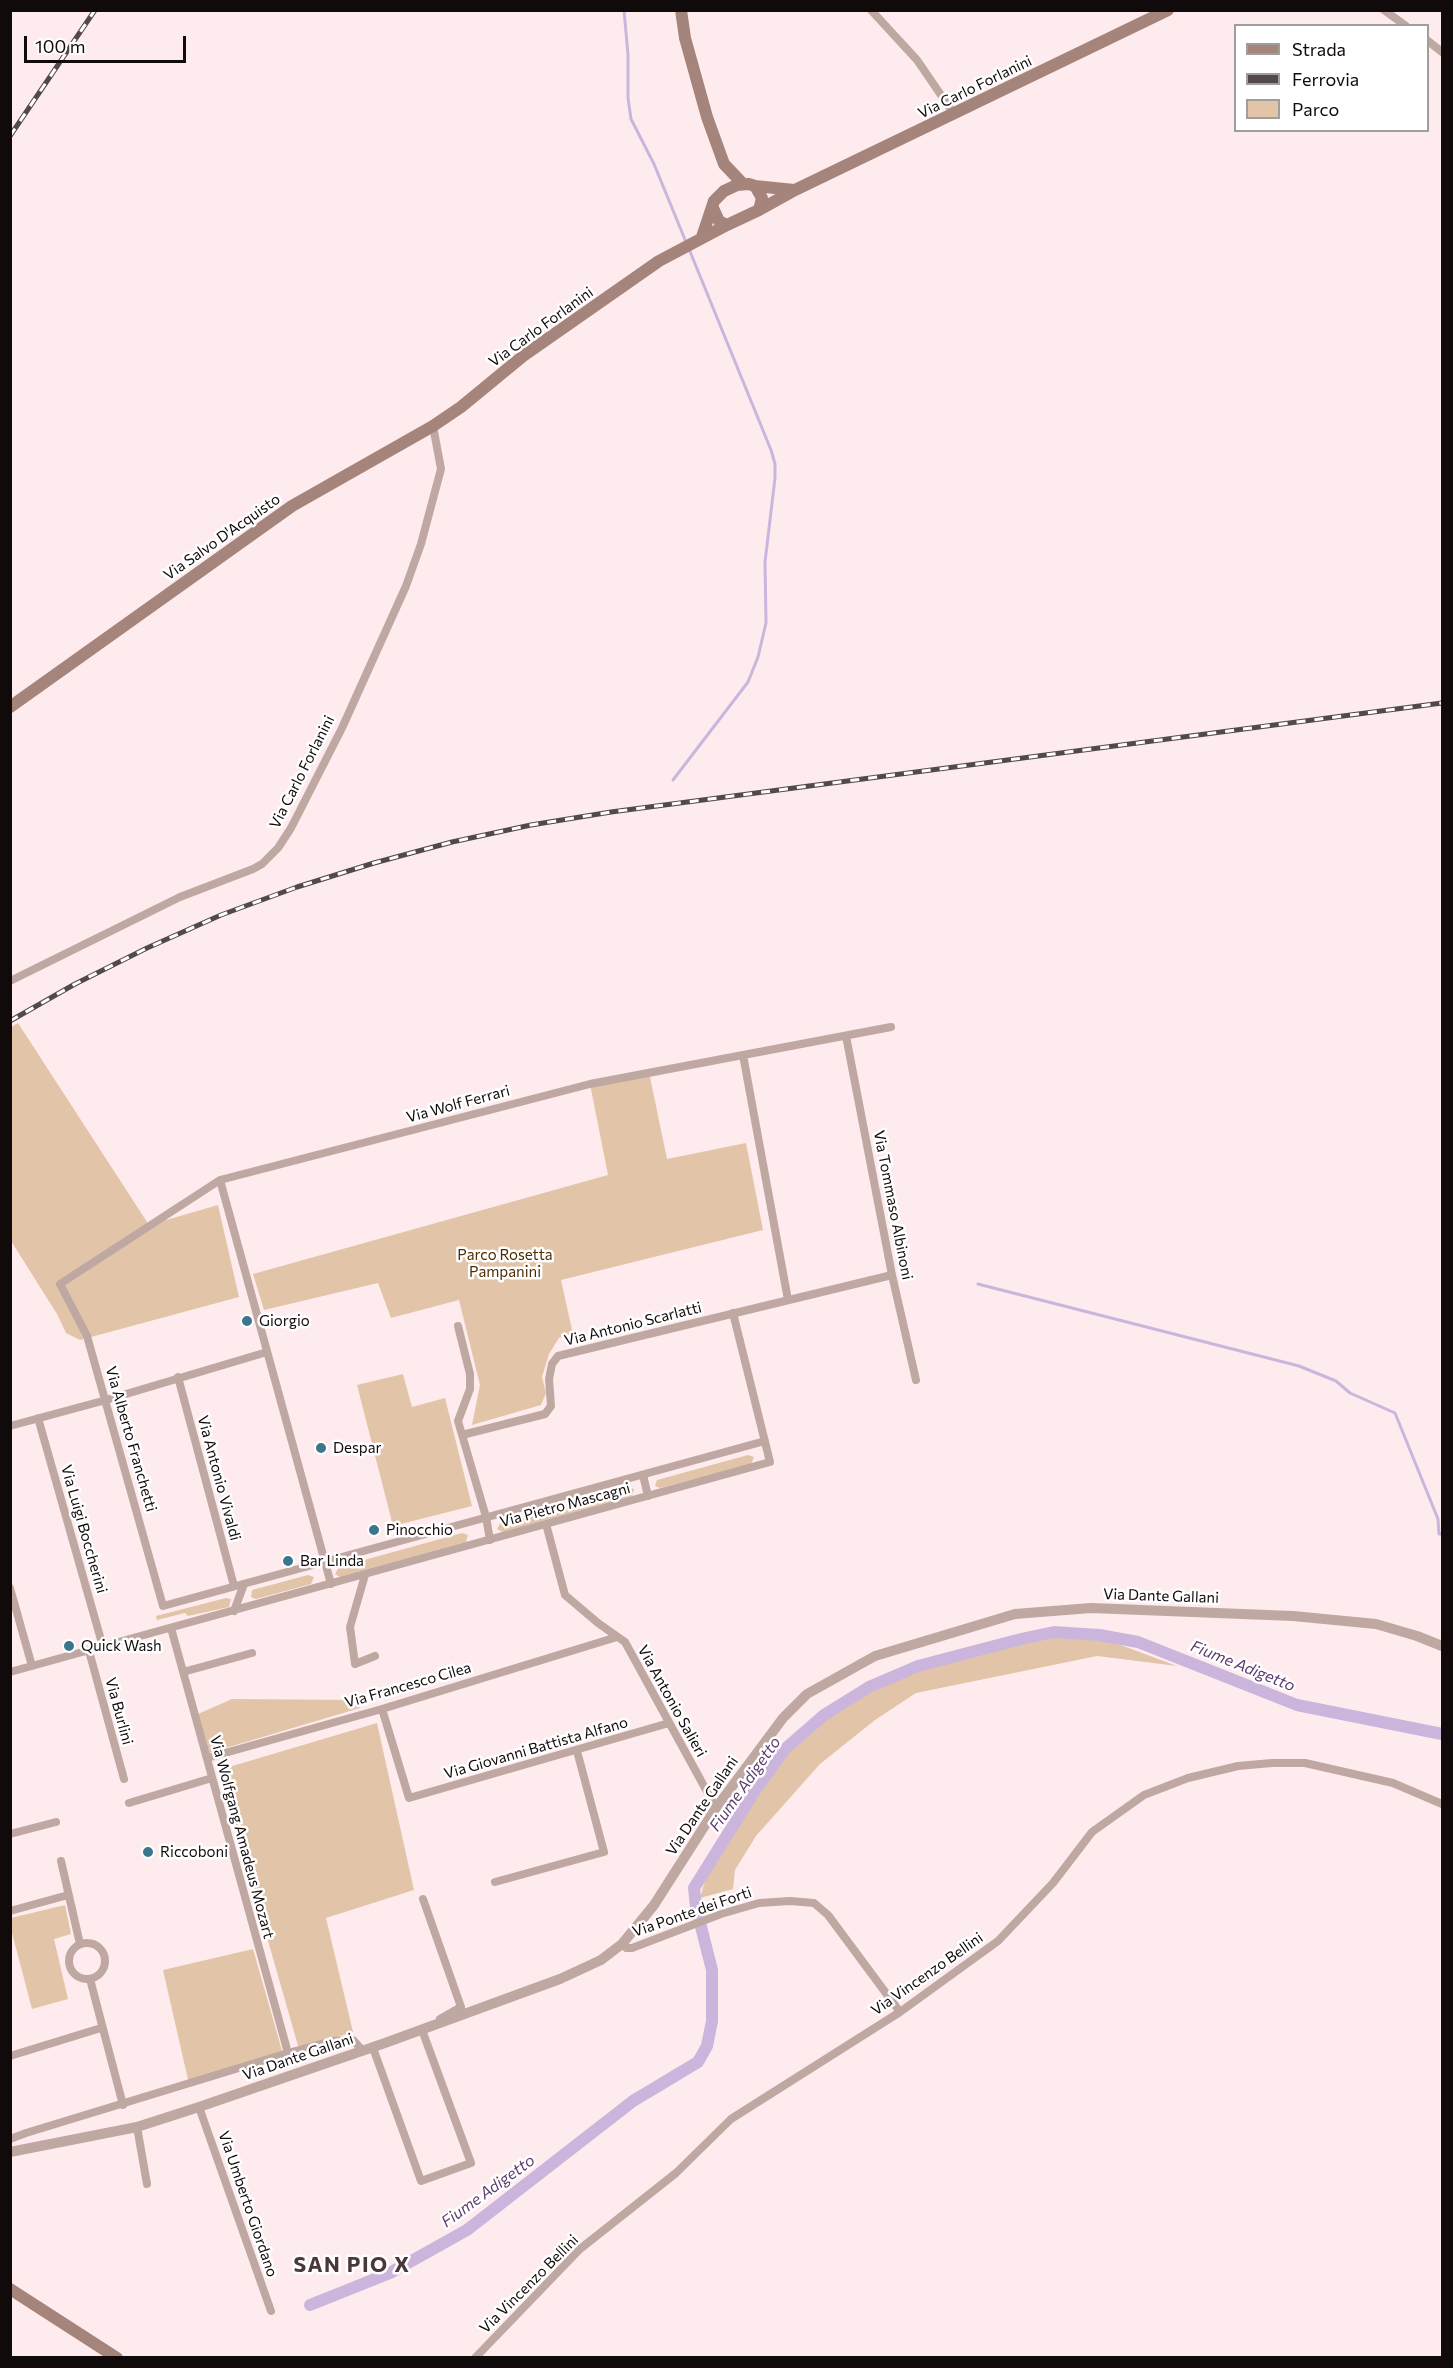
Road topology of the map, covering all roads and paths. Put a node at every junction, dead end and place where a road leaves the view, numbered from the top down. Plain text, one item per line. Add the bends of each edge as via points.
1 (681, 10) edge
2 (871, 10) edge
3 (1168, 10) edge
4 (1384, 10) edge
5 (1403, 24) edge
6 (1429, 42) edge
7 (1443, 52) edge
8 (954, 114) junction
9 (724, 164) junction
10 (749, 185) junction
11 (795, 190) junction
12 (719, 195) junction
13 (713, 208) junction
14 (759, 210) junction
15 (728, 225) junction
16 (697, 240) junction
17 (461, 407) joint
18 (433, 426) junction
19 (10, 707) edge
20 (10, 981) edge
21 (891, 1027) dead end
22 (846, 1036) junction
23 (743, 1055) junction
24 (220, 1180) junction
25 (892, 1275) junction
26 (60, 1284) joint
27 (788, 1300) junction
28 (732, 1313) junction
29 (458, 1326) dead end
30 (267, 1352) junction
31 (178, 1377) junction
32 (916, 1380) dead end
33 (106, 1400) junction
34 (38, 1418) junction
35 (10, 1426) edge
36 (462, 1435) junction
37 (765, 1441) junction
38 (642, 1475) junction
39 (648, 1496) junction
40 (486, 1517) junction
41 (546, 1524) junction
42 (490, 1540) junction
43 (325, 1561) junction
44 (365, 1575) junction
45 (244, 1584) junction
46 (331, 1584) junction
47 (234, 1586) junction
48 (10, 1588) edge
49 (163, 1606) joint
50 (234, 1611) junction
51 (171, 1628) junction
52 (617, 1636) junction
53 (1443, 1646) edge
54 (103, 1647) junction
55 (88, 1651) junction
56 (252, 1653) dead end
57 (375, 1656) dead end
58 (32, 1666) junction
59 (10, 1672) edge
60 (183, 1672) junction
61 (382, 1709) junction
62 (669, 1723) junction
63 (577, 1751) junction
64 (207, 1758) junction
65 (212, 1778) junction
66 (124, 1779) dead end
67 (129, 1803) dead end
68 (1443, 1804) edge
69 (716, 1808) junction
70 (56, 1822) dead end
71 (10, 1834) edge
72 (61, 1861) dead end
73 (495, 1882) dead end
74 (68, 1895) junction
75 (423, 1899) dead end
76 (10, 1911) edge
77 (80, 1944) junction
78 (622, 1944) junction
79 (90, 1979) junction
80 (900, 2012) junction
81 (101, 2028) junction
82 (422, 2030) junction
83 (368, 2049) junction
84 (288, 2053) junction
85 (10, 2056) edge
86 (123, 2104) junction
87 (199, 2107) junction
88 (137, 2127) junction
89 (10, 2139) edge
90 (10, 2152) edge
91 (147, 2184) dead end
92 (10, 2289) edge
93 (271, 2311) dead end
94 (117, 2358) edge
95 (475, 2358) edge

1 - 9 main road via 696,84
2 - 8 street via 917,60
3 - 8 main road, Via Carlo Forlanini
4 - 5 street
6 - 7 street
8 - 11 main road, Via Carlo Forlanini
9 - 10 main road
9 - 12 main road
10 - 11 main road
10 - 12 main road via 730,188
10 - 14 main road via 762,198
11 - 14 main road, Via Carlo Forlanini
12 - 13 main road
13 - 15 main road via 719,221
13 - 16 main road
14 - 15 main road, Via Carlo Forlanini
15 - 16 main road, Via Carlo Forlanini
16 - 17 main road, Via Carlo Forlanini via 659,261 542,342
17 - 18 main road, Via Salvo D'Acquisto
18 - 19 main road, Via Salvo D'Acquisto via 292,506
18 - 20 street, Via Carlo Forlanini via 441,469 406,586 342,728 278,848 253,869 180,897
21 - 22 street, Via Wolf Ferrari
22 - 23 street, Via Wolf Ferrari
22 - 25 street, Via Tommaso Albinoni
23 - 24 street, Via Wolf Ferrari via 590,1084
23 - 27 street
24 - 26 street, Via Wolf Ferrari
24 - 30 street
25 - 27 street, Via Antonio Scarlatti
25 - 32 street, Via Tommaso Albinoni
26 - 33 street, Via Alberto Franchetti via 87,1336
27 - 28 street, Via Antonio Scarlatti
28 - 36 street, Via Antonio Scarlatti via 558,1356 549,1379 551,1406 545,1414
28 - 37 street
29 - 36 street, Via Pietro Mascagni via 471,1389 458,1421
30 - 31 street
30 - 43 street
31 - 33 street
31 - 47 street, Via Antonio Vivaldi
33 - 34 street
33 - 49 street, Via Alberto Franchetti
34 - 35 street
34 - 54 street, Via Luigi Boccherini
36 - 40 street, Via Pietro Mascagni
37 - 38 street, Via Pietro Mascagni
37 - 39 street, Via Pietro Mascagni via 770,1462
38 - 39 street, Via Pietro Mascagni
38 - 40 street, Via Pietro Mascagni
39 - 41 street, Via Pietro Mascagni
40 - 42 street, Via Pietro Mascagni
40 - 43 street, Via Pietro Mascagni
41 - 42 street, Via Pietro Mascagni
41 - 52 street, Via Antonio Salieri via 565,1595
42 - 44 street, Via Pietro Mascagni
43 - 45 street, Via Pietro Mascagni
43 - 46 street
44 - 46 street, Via Pietro Mascagni
44 - 57 street via 350,1627 355,1664
45 - 47 street, Via Pietro Mascagni
45 - 50 street
46 - 50 street, Via Pietro Mascagni
47 - 49 street, Via Pietro Mascagni
48 - 58 street
50 - 51 street, Via Pietro Mascagni
51 - 54 street, Via Pietro Mascagni
51 - 60 street, Via Wolfgang Amadeus Mozart
52 - 61 street, Via Francesco Cilea
52 - 62 street, Via Antonio Salieri via 625,1642
53 - 69 street, Via Dante Gallani via 1376,1624 1293,1617 1091,1608 1015,1614 875,1656 807,1694 783,1718
54 - 55 street, Via Pietro Mascagni
55 - 58 street, Via Pietro Mascagni
55 - 66 street, Via Burlini
56 - 60 street
58 - 59 street, Via Pietro Mascagni
60 - 64 street, Via Wolfgang Amadeus Mozart
61 - 63 street, Via Giovanni Battista Alfano via 409,1798
61 - 64 street, Via Francesco Cilea
62 - 63 street, Via Giovanni Battista Alfano
62 - 69 street, Via Antonio Salieri
63 - 73 street via 604,1852
64 - 65 street, Via Wolfgang Amadeus Mozart
65 - 67 street
65 - 84 street, Via Wolfgang Amadeus Mozart
68 - 80 street, Via Vincenzo Bellini via 1393,1784 1305,1763 1238,1766 1188,1778 1144,1795 1092,1832 1053,1883 998,1941
69 - 78 street, Via Dante Gallani via 654,1905
70 - 71 street
72 - 74 street
74 - 76 street
74 - 77 street
75 - 82 street via 461,2007
77 - 79 street via 72,1951 69,1963 78,1977
77 - 79 street via 93,1943 105,1956 101,1974
78 - 80 street, Via Ponte dei Forti via 632,1948 759,1903 814,1903
78 - 82 street, Via Dante Gallani via 582,1970
79 - 81 street
80 - 95 street, Via Vincenzo Bellini via 731,2119 676,2173 580,2249
81 - 85 street
81 - 86 street
82 - 83 street, Via Dante Gallani
82 - 83 street via 471,2163 441,2174 421,2181
83 - 84 street via 353,2040
83 - 87 street, Via Dante Gallani
84 - 86 street
86 - 89 street
87 - 88 street, Via Dante Gallani
87 - 93 street, Via Umberto Giordano
88 - 90 street, Via Dante Gallani
88 - 91 street
92 - 94 main road

